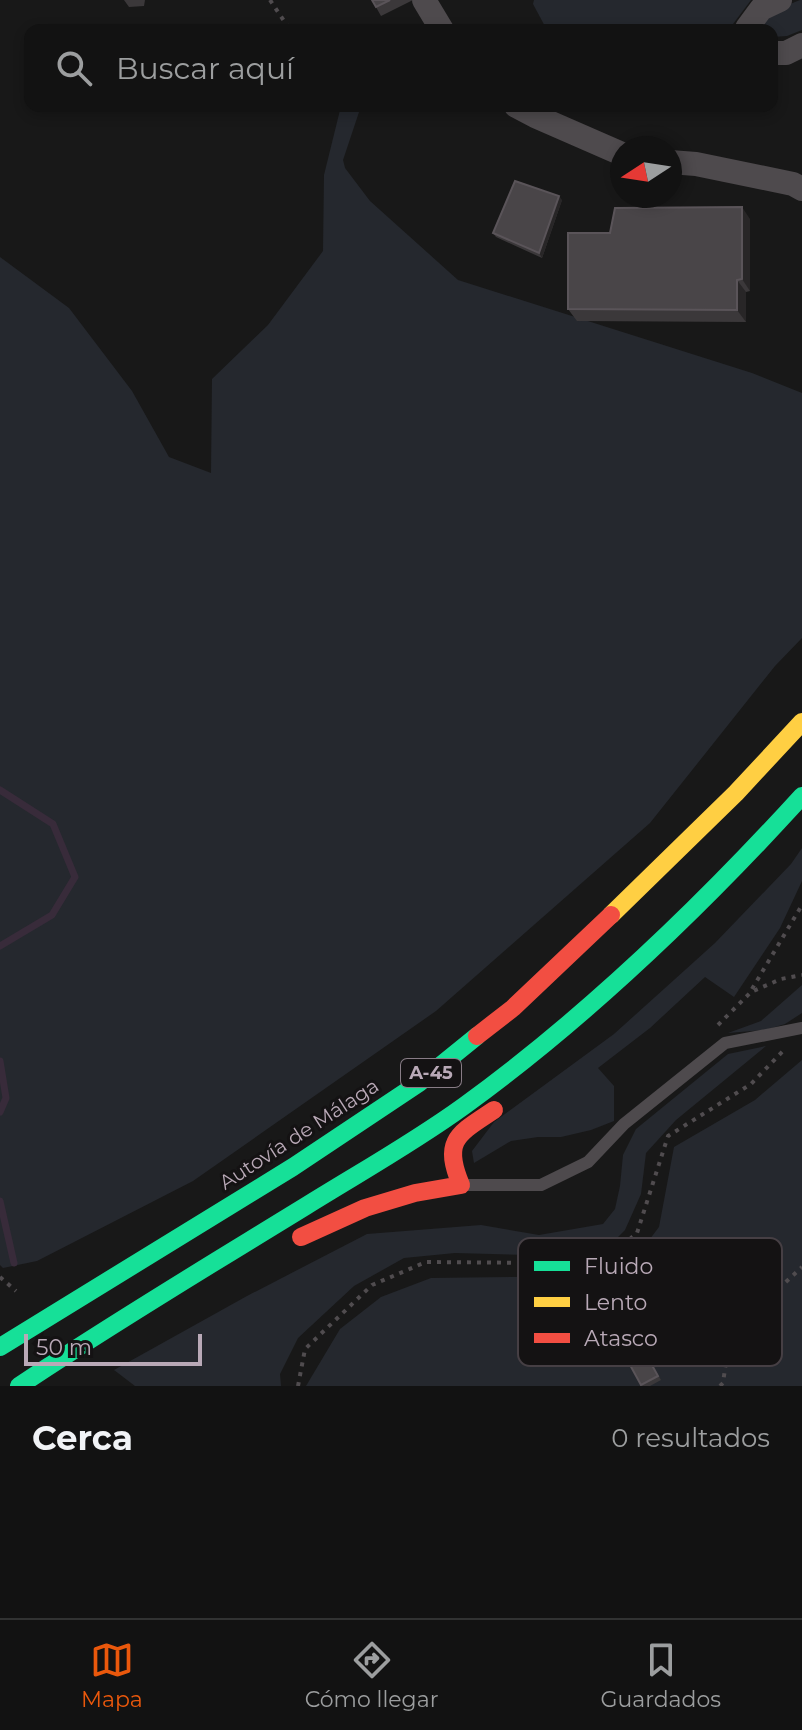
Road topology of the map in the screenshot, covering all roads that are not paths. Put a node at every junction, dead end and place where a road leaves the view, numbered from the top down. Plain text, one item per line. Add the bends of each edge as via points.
1 (424, 0) edge
2 (780, 0) edge
3 (438, 24) edge
4 (750, 24) edge
5 (802, 45) edge
6 (778, 53) edge
7 (527, 112) edge
8 (610, 149) edge
9 (682, 163) edge
10 (802, 189) edge
11 (802, 722) edge
12 (802, 796) edge
13 (802, 1028) edge
14 (559, 1030) junction
15 (540, 1067) dead end
16 (509, 1098) dead end
17 (461, 1185) junction
18 (289, 1245) dead end
19 (248, 1264) dead end
20 (194, 1275) junction
21 (0, 1347) edge
22 (19, 1386) edge

1 - 3 street
2 - 4 street via 761,9
5 - 6 street
7 - 8 street
9 - 10 street
11 - 21 highway, Autovía de Málaga / A-45 via 617,911 513,1008 419,1083
12 - 14 highway, A-45 via 626,973
13 - 17 lane via 725,1043 624,1124 588,1162 541,1185
14 - 15 highway
14 - 20 highway, A-45 via 482,1093 393,1153
16 - 17 highway via 452,1146
17 - 18 highway via 365,1208
19 - 20 highway
20 - 22 highway, A-45

